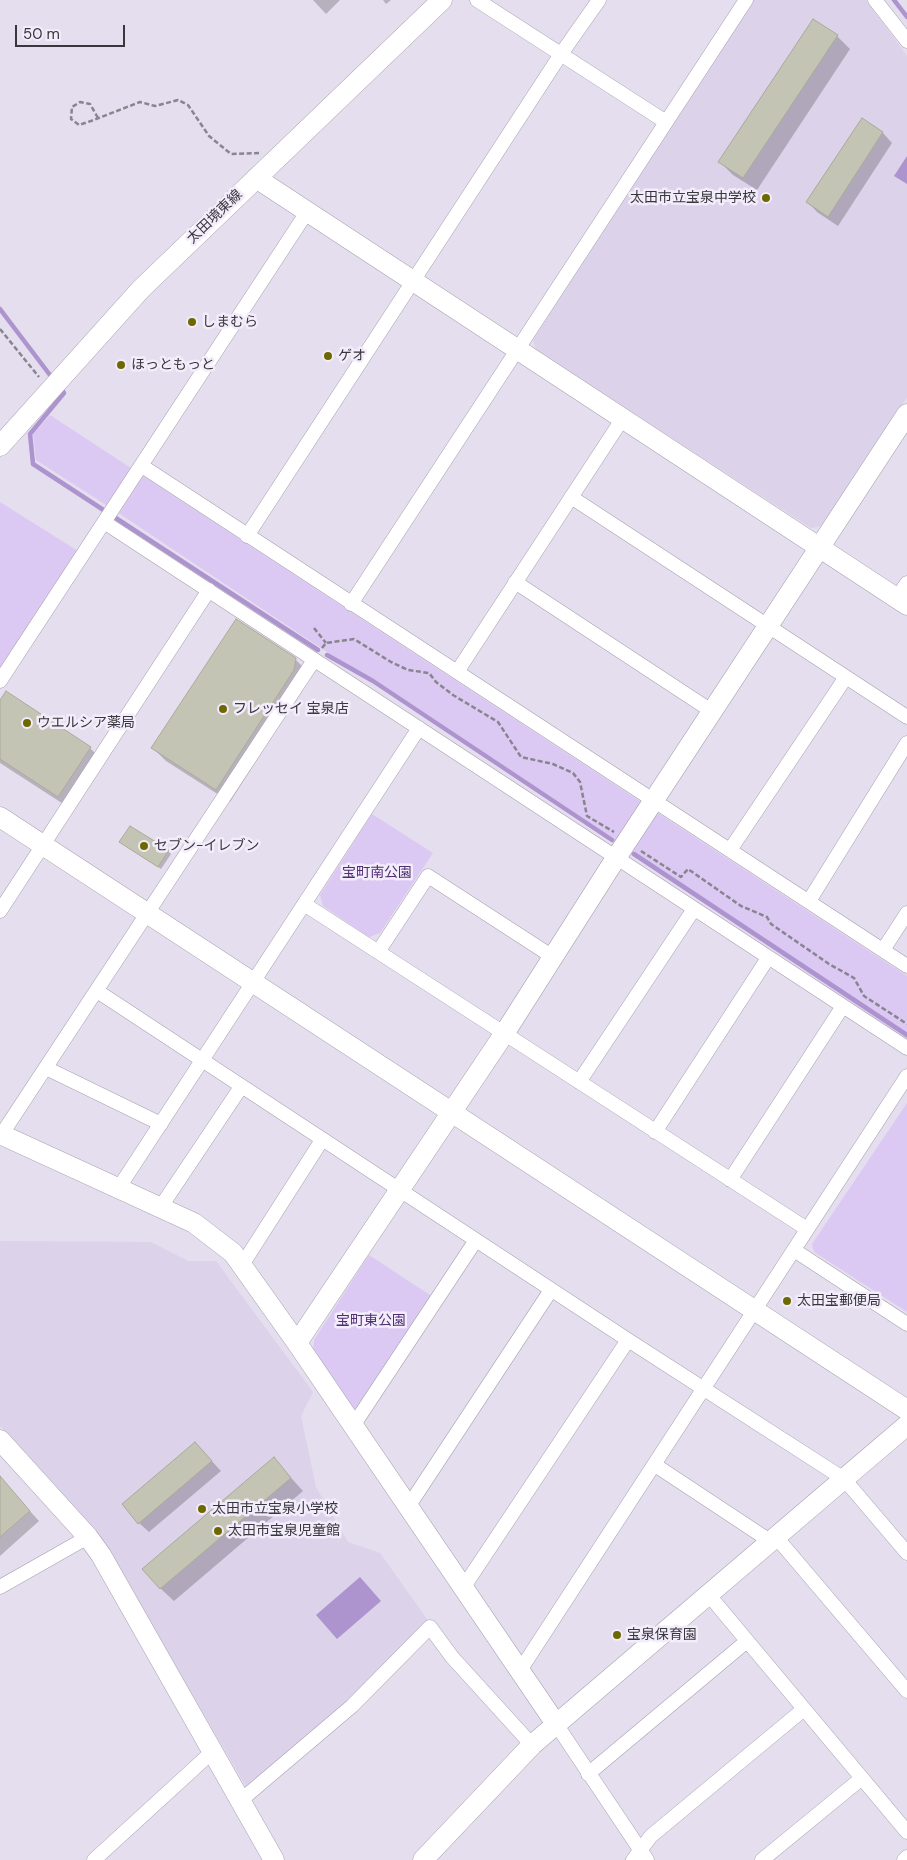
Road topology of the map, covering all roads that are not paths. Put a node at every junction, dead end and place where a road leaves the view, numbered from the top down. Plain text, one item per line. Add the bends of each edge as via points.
1 (442, 0) edge
2 (478, 0) edge
3 (598, 0) edge
4 (746, 0) edge
5 (875, 0) edge
6 (907, 41) edge
7 (560, 54) junction
8 (666, 122) junction
9 (256, 178) junction
10 (308, 212) junction
11 (412, 280) junction
12 (518, 350) junction
13 (907, 414) edge
14 (623, 418) junction
15 (0, 446) edge
16 (142, 466) junction
17 (571, 497) junction
18 (104, 522) junction
19 (247, 536) junction
20 (820, 548) junction
21 (515, 582) junction
22 (209, 590) junction
23 (904, 595) edge
24 (350, 604) junction
25 (769, 626) junction
26 (314, 660) junction
27 (457, 672) junction
28 (846, 678) junction
29 (0, 681) edge
30 (713, 712) junction
31 (907, 716) edge
32 (419, 728) junction
33 (907, 743) edge
34 (655, 799) junction
35 (0, 817) edge
36 (42, 844) junction
37 (730, 850) junction
38 (616, 858) junction
39 (809, 902) junction
40 (304, 904) junction
41 (694, 909) junction
42 (0, 911) edge
43 (148, 913) junction
44 (907, 913) edge
45 (883, 950) junction
46 (378, 952) junction
47 (553, 958) junction
48 (768, 958) junction
49 (907, 966) edge
50 (253, 983) junction
51 (97, 991) junction
52 (843, 1006) junction
53 (504, 1034) junction
54 (907, 1048) edge
55 (202, 1061) junction
56 (46, 1068) junction
57 (907, 1076) edge
58 (579, 1082) junction
59 (241, 1087) junction
60 (451, 1113) junction
61 (161, 1124) junction
62 (655, 1132) junction
63 (1, 1135) edge
64 (322, 1140) junction
65 (730, 1180) junction
66 (118, 1189) junction
67 (400, 1190) junction
68 (160, 1208) junction
69 (807, 1229) junction
70 (476, 1240) junction
71 (794, 1250) junction
72 (242, 1265) junction
73 (551, 1290) junction
74 (756, 1310) junction
75 (907, 1324) edge
76 (628, 1340) junction
77 (297, 1343) junction
78 (704, 1390) junction
79 (907, 1410) edge
80 (907, 1425) edge
81 (354, 1426) junction
82 (0, 1440) edge
83 (655, 1465) junction
84 (844, 1479) junction
85 (408, 1507) junction
86 (88, 1537) junction
87 (773, 1539) junction
88 (907, 1553) edge
89 (0, 1587) edge
90 (463, 1588) junction
91 (708, 1594) junction
92 (747, 1641) junction
93 (519, 1672) junction
94 (907, 1692) edge
95 (804, 1709) junction
96 (556, 1724) junction
97 (532, 1745) junction
98 (212, 1752) junction
99 (588, 1774) junction
100 (862, 1778) junction
101 (240, 1801) junction
102 (907, 1832) edge
103 (640, 1857) edge
104 (907, 1857) edge
105 (94, 1860) edge
106 (274, 1860) edge
107 (423, 1860) edge
108 (762, 1860) edge
109 (904, 1860) edge

1 - 9 street, 太田境東線
2 - 7 street
3 - 7 street
4 - 8 street
5 - 6 street
7 - 8 street
7 - 11 street
8 - 12 street
9 - 10 street
9 - 15 street, 太田境東線 via 141,289
10 - 11 street
10 - 16 street
11 - 12 street
11 - 19 street
12 - 14 street
12 - 24 street
13 - 20 street
14 - 17 street
14 - 20 street
16 - 18 street
16 - 19 street
17 - 21 street
17 - 25 street
18 - 22 street
18 - 29 street
19 - 24 street
20 - 23 street
20 - 25 street
21 - 27 street
21 - 30 street
22 - 26 street
22 - 36 street
24 - 27 street
25 - 28 street
25 - 30 street
26 - 32 street
26 - 43 street
27 - 34 street
28 - 31 street
28 - 37 street
30 - 34 street
32 - 38 street
32 - 40 street
33 - 39 street
34 - 37 street
34 - 38 street
35 - 36 street
36 - 42 street
36 - 43 street
37 - 39 street
38 - 41 street
38 - 47 street
39 - 45 street
40 - 46 street
40 - 50 street
41 - 48 street
41 - 58 street
43 - 50 street
43 - 51 street
44 - 45 street
45 - 49 street
46 - 47 street via 428,876
46 - 53 street
47 - 53 street
48 - 52 street
48 - 62 street
50 - 55 street
50 - 60 street
51 - 55 street
51 - 56 street
52 - 54 street
52 - 65 street
53 - 58 street
53 - 60 street
55 - 59 street
55 - 61 street
56 - 61 street
56 - 63 street
57 - 69 street
58 - 62 street
59 - 64 street
59 - 68 street
60 - 67 street
60 - 74 street
61 - 66 street
62 - 65 street
63 - 66 street
64 - 67 street
64 - 72 street
65 - 69 street
66 - 68 street
67 - 70 street
67 - 77 street
68 - 72 street via 214,1236
69 - 71 street
70 - 73 street
70 - 81 street
71 - 74 street
71 - 75 street
72 - 77 street
73 - 76 street
73 - 85 street
74 - 78 street
74 - 79 street
76 - 78 street
76 - 90 street
77 - 81 street
78 - 83 street
78 - 84 street
80 - 84 street
81 - 85 street
82 - 86 street
83 - 87 street
83 - 93 street
84 - 87 street
84 - 88 street
85 - 90 street
86 - 89 street
86 - 98 street
87 - 91 street
87 - 94 street
90 - 93 street
91 - 92 street
91 - 96 street
92 - 95 street
92 - 99 street
93 - 96 street
95 - 100 street
95 - 103 street via 651,1836
96 - 97 street
96 - 99 street
97 - 101 street via 452,1657 430,1627 352,1706
97 - 107 street
98 - 101 street
98 - 105 street
99 - 103 street
100 - 102 street
100 - 108 street
101 - 106 street
104 - 109 street

